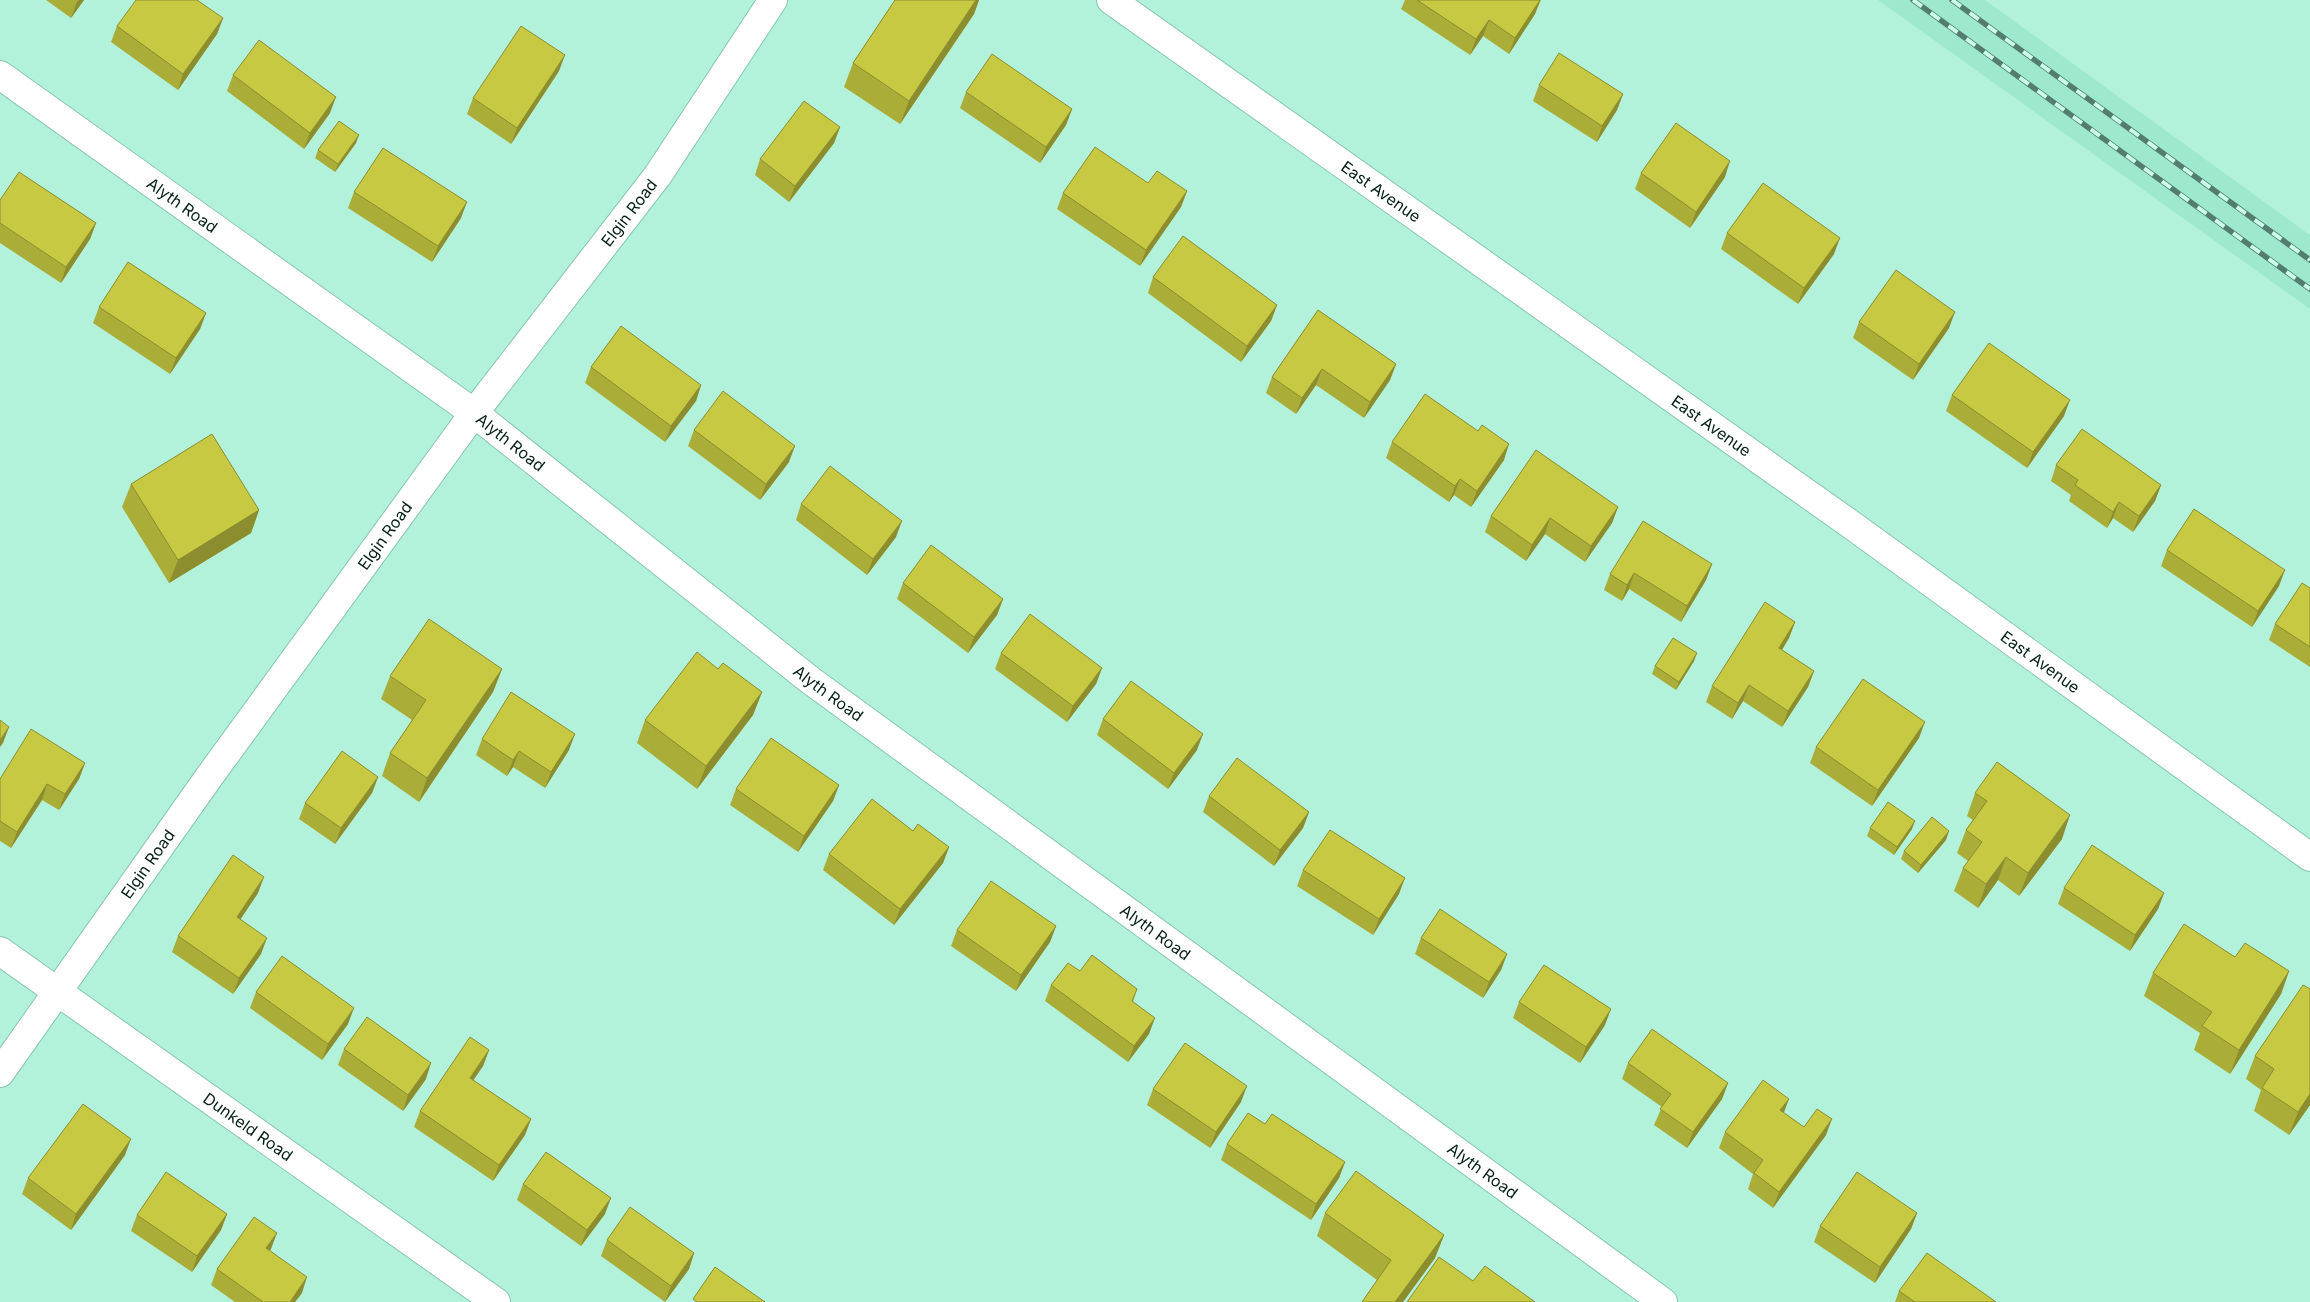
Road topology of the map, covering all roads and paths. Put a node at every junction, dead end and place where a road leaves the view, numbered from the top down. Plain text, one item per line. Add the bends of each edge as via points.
1 (773, 0) edge
2 (1110, 0) edge
3 (0, 75) edge
4 (474, 413) junction
5 (2310, 857) edge
6 (0, 951) edge
7 (58, 993) junction
8 (0, 1073) edge
9 (496, 1302) edge
10 (1663, 1302) edge

1 - 4 street, Elgin Road via 658,175
2 - 5 street, East Avenue via 1853,526
3 - 4 street, Alyth Road
4 - 7 street, Elgin Road via 209,777
4 - 10 street, Alyth Road via 810,680
6 - 7 street, Dunkeld Road
7 - 8 street, Elgin Road
7 - 9 street, Dunkeld Road

